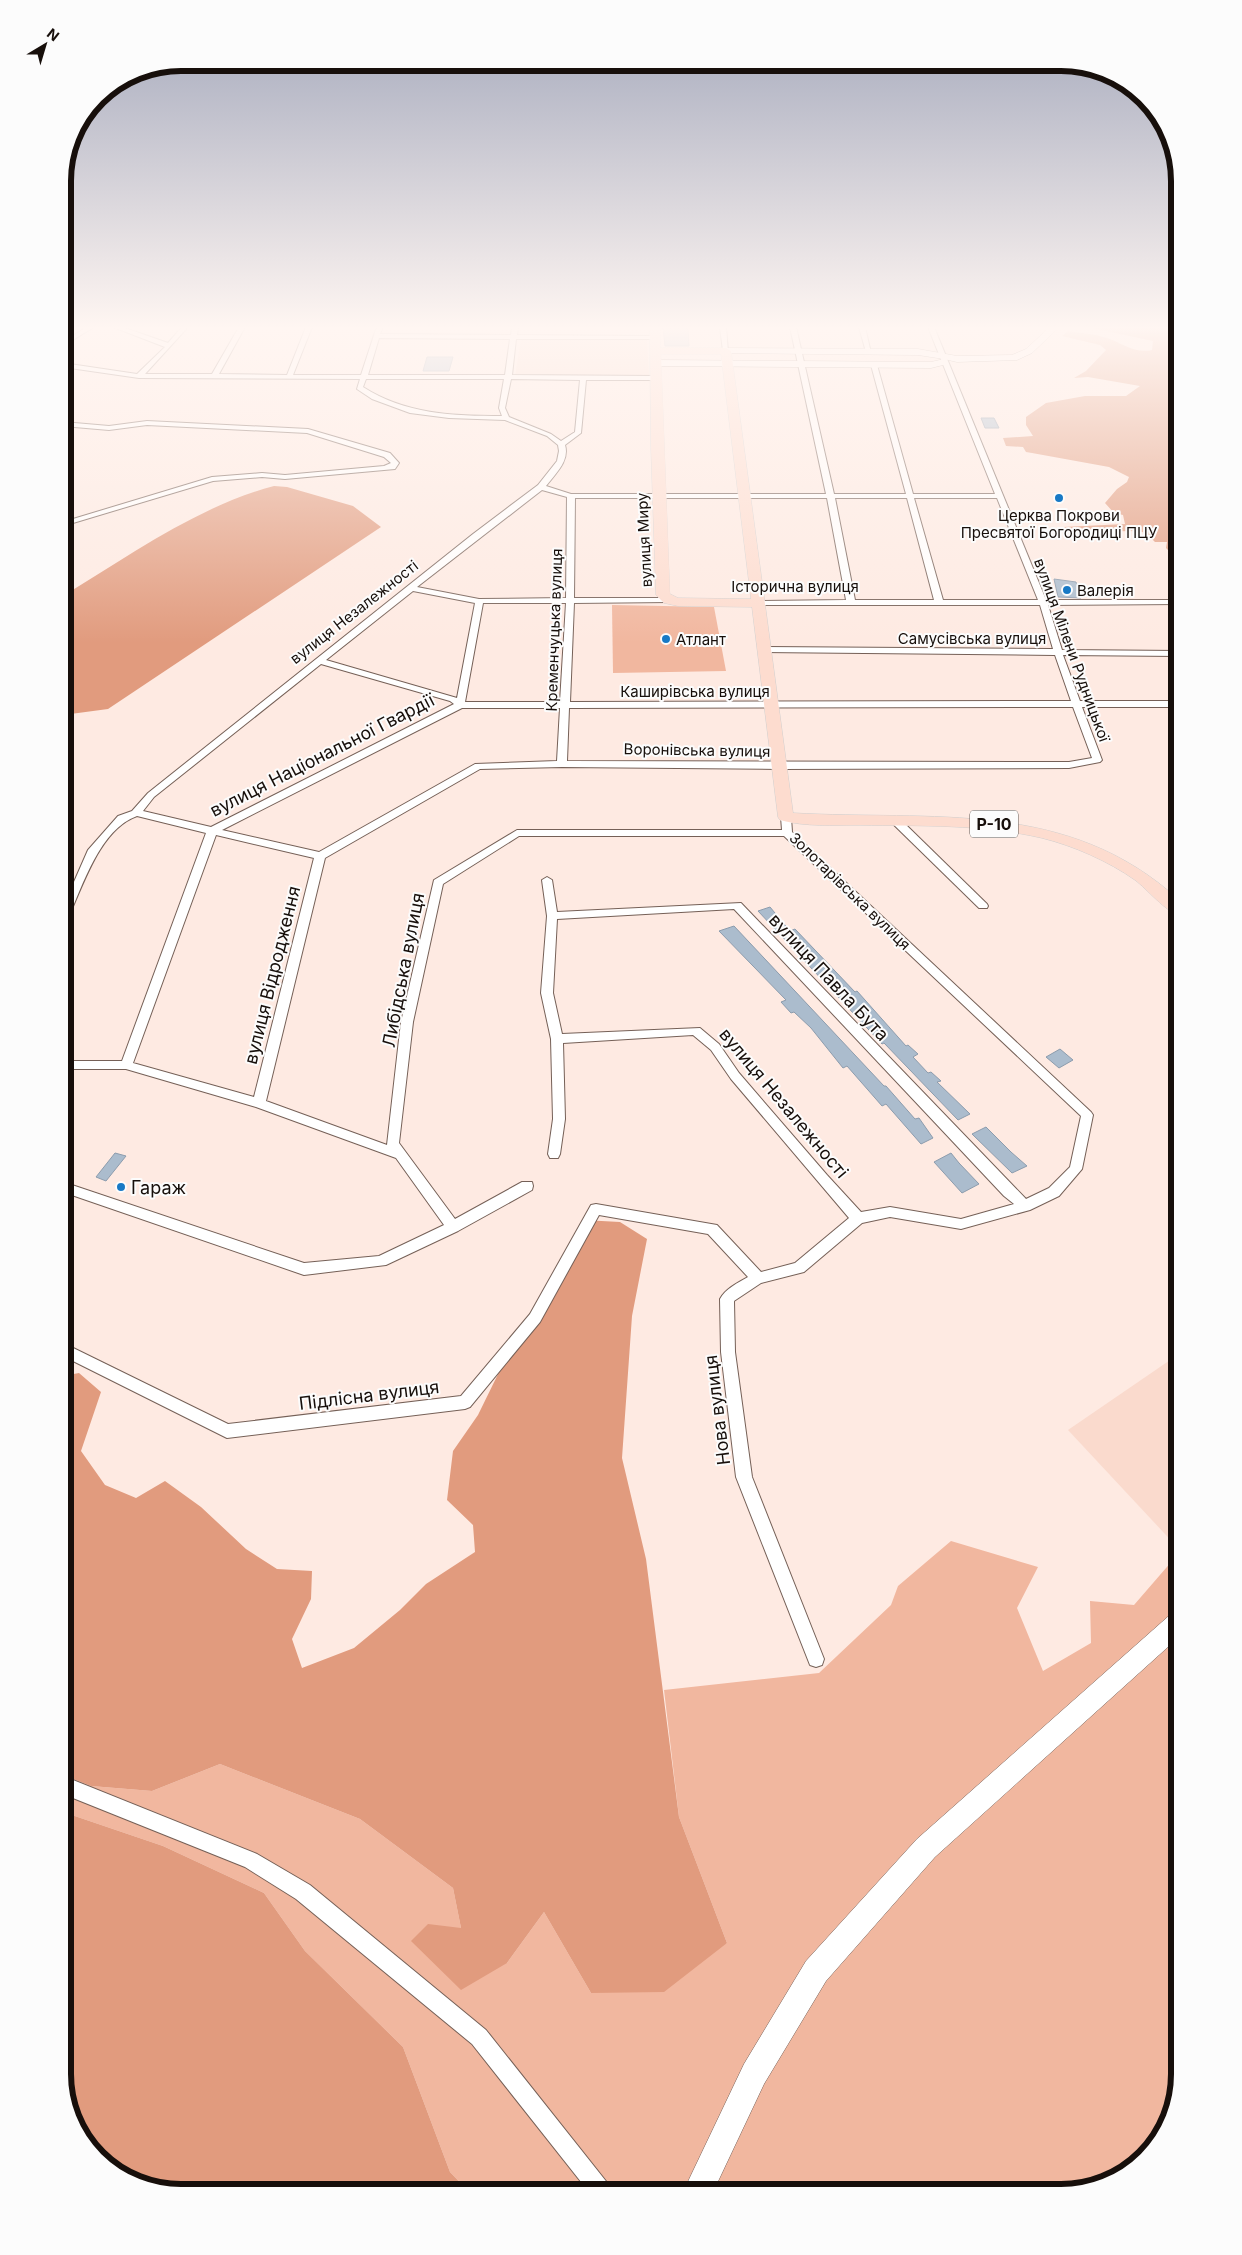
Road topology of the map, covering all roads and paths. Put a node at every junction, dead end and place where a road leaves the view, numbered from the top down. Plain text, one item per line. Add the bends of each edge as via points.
1 (312, 432) edge
2 (541, 432) edge
3 (578, 432) edge
4 (656, 432) edge
5 (735, 432) edge
6 (816, 432) edge
7 (893, 432) edge
8 (973, 432) edge
9 (561, 444) junction
10 (541, 487) junction
11 (744, 495) junction
12 (571, 496) junction
13 (658, 496) junction
14 (830, 496) junction
15 (910, 496) junction
16 (998, 496) junction
17 (71, 522) edge
18 (412, 588) junction
19 (669, 600) junction
20 (479, 601) junction
21 (570, 602) junction
22 (939, 602) junction
23 (1043, 602) junction
24 (1171, 602) edge
25 (759, 603) junction
26 (851, 603) junction
27 (765, 650) junction
28 (1058, 652) junction
29 (1171, 653) edge
30 (319, 661) junction
31 (565, 704) junction
32 (1077, 704) junction
33 (1171, 704) edge
34 (460, 705) junction
35 (772, 705) junction
36 (1097, 760) joint
37 (562, 764) junction
38 (780, 766) junction
39 (136, 813) junction
40 (896, 821) junction
41 (786, 825) junction
42 (212, 831) junction
43 (320, 856) junction
44 (547, 880) dead end
45 (71, 900) edge
46 (1171, 901) edge
47 (983, 906) dead end
48 (552, 916) junction
49 (556, 1039) junction
50 (71, 1065) edge
51 (126, 1065) junction
52 (259, 1103) junction
53 (554, 1154) dead end
54 (401, 1155) junction
55 (527, 1186) dead end
56 (71, 1190) edge
57 (1026, 1206) junction
58 (858, 1218) junction
59 (452, 1227) junction
60 (758, 1278) junction
61 (71, 1353) edge
62 (1171, 1630) edge
63 (816, 1659) dead end
64 (71, 1789) edge
65 (596, 2184) edge
66 (702, 2184) edge

1 - 17 street via 387,455 395,463 392,467 286,477 262,475 212,479
2 - 9 street
3 - 9 street
4 - 13 main road, вулиця Миру
5 - 11 main road, Золотарівська вулиця
6 - 14 street
7 - 15 street
8 - 16 street, вулиця Мілени Рудницької
9 - 10 street, вулиця Незалежності via 560,461
10 - 12 street
10 - 18 street, вулиця Незалежності
11 - 13 street
11 - 14 street
11 - 25 main road, Золотарівська вулиця
12 - 13 street
12 - 21 street, Кременчуцька вулиця
13 - 19 main road, вулиця Миру via 663,594
14 - 15 street
14 - 26 street
15 - 16 street
15 - 22 street
16 - 23 street, вулиця Мілени Рудницької
18 - 20 street, Історична вулиця
18 - 30 street, вулиця Незалежності
19 - 21 street, Історична вулиця
19 - 25 main road, Історична вулиця
20 - 21 street, Історична вулиця
20 - 34 street, вулиця Національної Гвардії
21 - 31 street, Кременчуцька вулиця
22 - 23 street, Історична вулиця
22 - 26 street, Історична вулиця
23 - 24 street, Історична вулиця
23 - 28 street, вулиця Мілени Рудницької
25 - 26 street, Історична вулиця
25 - 27 main road, Золотарівська вулиця
27 - 28 street, Самусівська вулиця
27 - 35 main road, Золотарівська вулиця
28 - 29 street, Самусівська вулиця
28 - 32 street, вулиця Мілени Рудницької
30 - 34 street, Каширівська вулиця via 453,699
30 - 39 street, вулиця Незалежності via 151,795
31 - 34 street, Каширівська вулиця
31 - 35 street, Каширівська вулиця
31 - 37 street, Кременчуцька вулиця
32 - 33 street, Каширівська вулиця
32 - 35 street, Каширівська вулиця
32 - 36 street, вулиця Мілени Рудницької
34 - 42 street, вулиця Національної Гвардії
35 - 38 main road, Золотарівська вулиця
36 - 38 street, Воронівська вулиця via 1068,765
37 - 38 street, Воронівська вулиця
37 - 43 street, Воронівська вулиця via 478,766
38 - 41 main road, Золотарівська вулиця
39 - 42 street
39 - 45 street, вулиця Незалежності via 122,818 92,852
40 - 41 main road, Р-10
40 - 46 main road, Р-10 via 989,824 1025,829 1073,842 1125,866
40 - 47 street
41 - 54 street, Либідська вулиця via 518,833 438,882 407,1022 393,1144
41 - 57 street, Золотарівська вулиця via 1087,1116 1076,1169 1054,1192
42 - 43 street
42 - 51 street, вулиця Національної Гвардії
43 - 52 street, вулиця Відродження
44 - 48 street
48 - 49 street via 547,993
48 - 57 street, вулиця Павла Бута via 737,905 1009,1192
49 - 53 street via 559,1119
49 - 58 street, вулиця Незалежності via 696,1031 715,1047 740,1082
50 - 51 street
51 - 52 street
52 - 54 street
54 - 59 street, Либідська вулиця
55 - 59 street
56 - 59 street via 304,1269 381,1261
57 - 58 street via 961,1224 890,1212
58 - 60 street, Нова вулиця via 799,1268
60 - 61 street, Підлісна вулиця via 712,1229 596,1208 535,1318 466,1402 227,1431
60 - 63 street, Нова вулиця via 727,1299 728,1352 744,1477
62 - 66 main road via 926,1848 816,1971 754,2074
64 - 65 street via 251,1860 303,1892 479,2037

